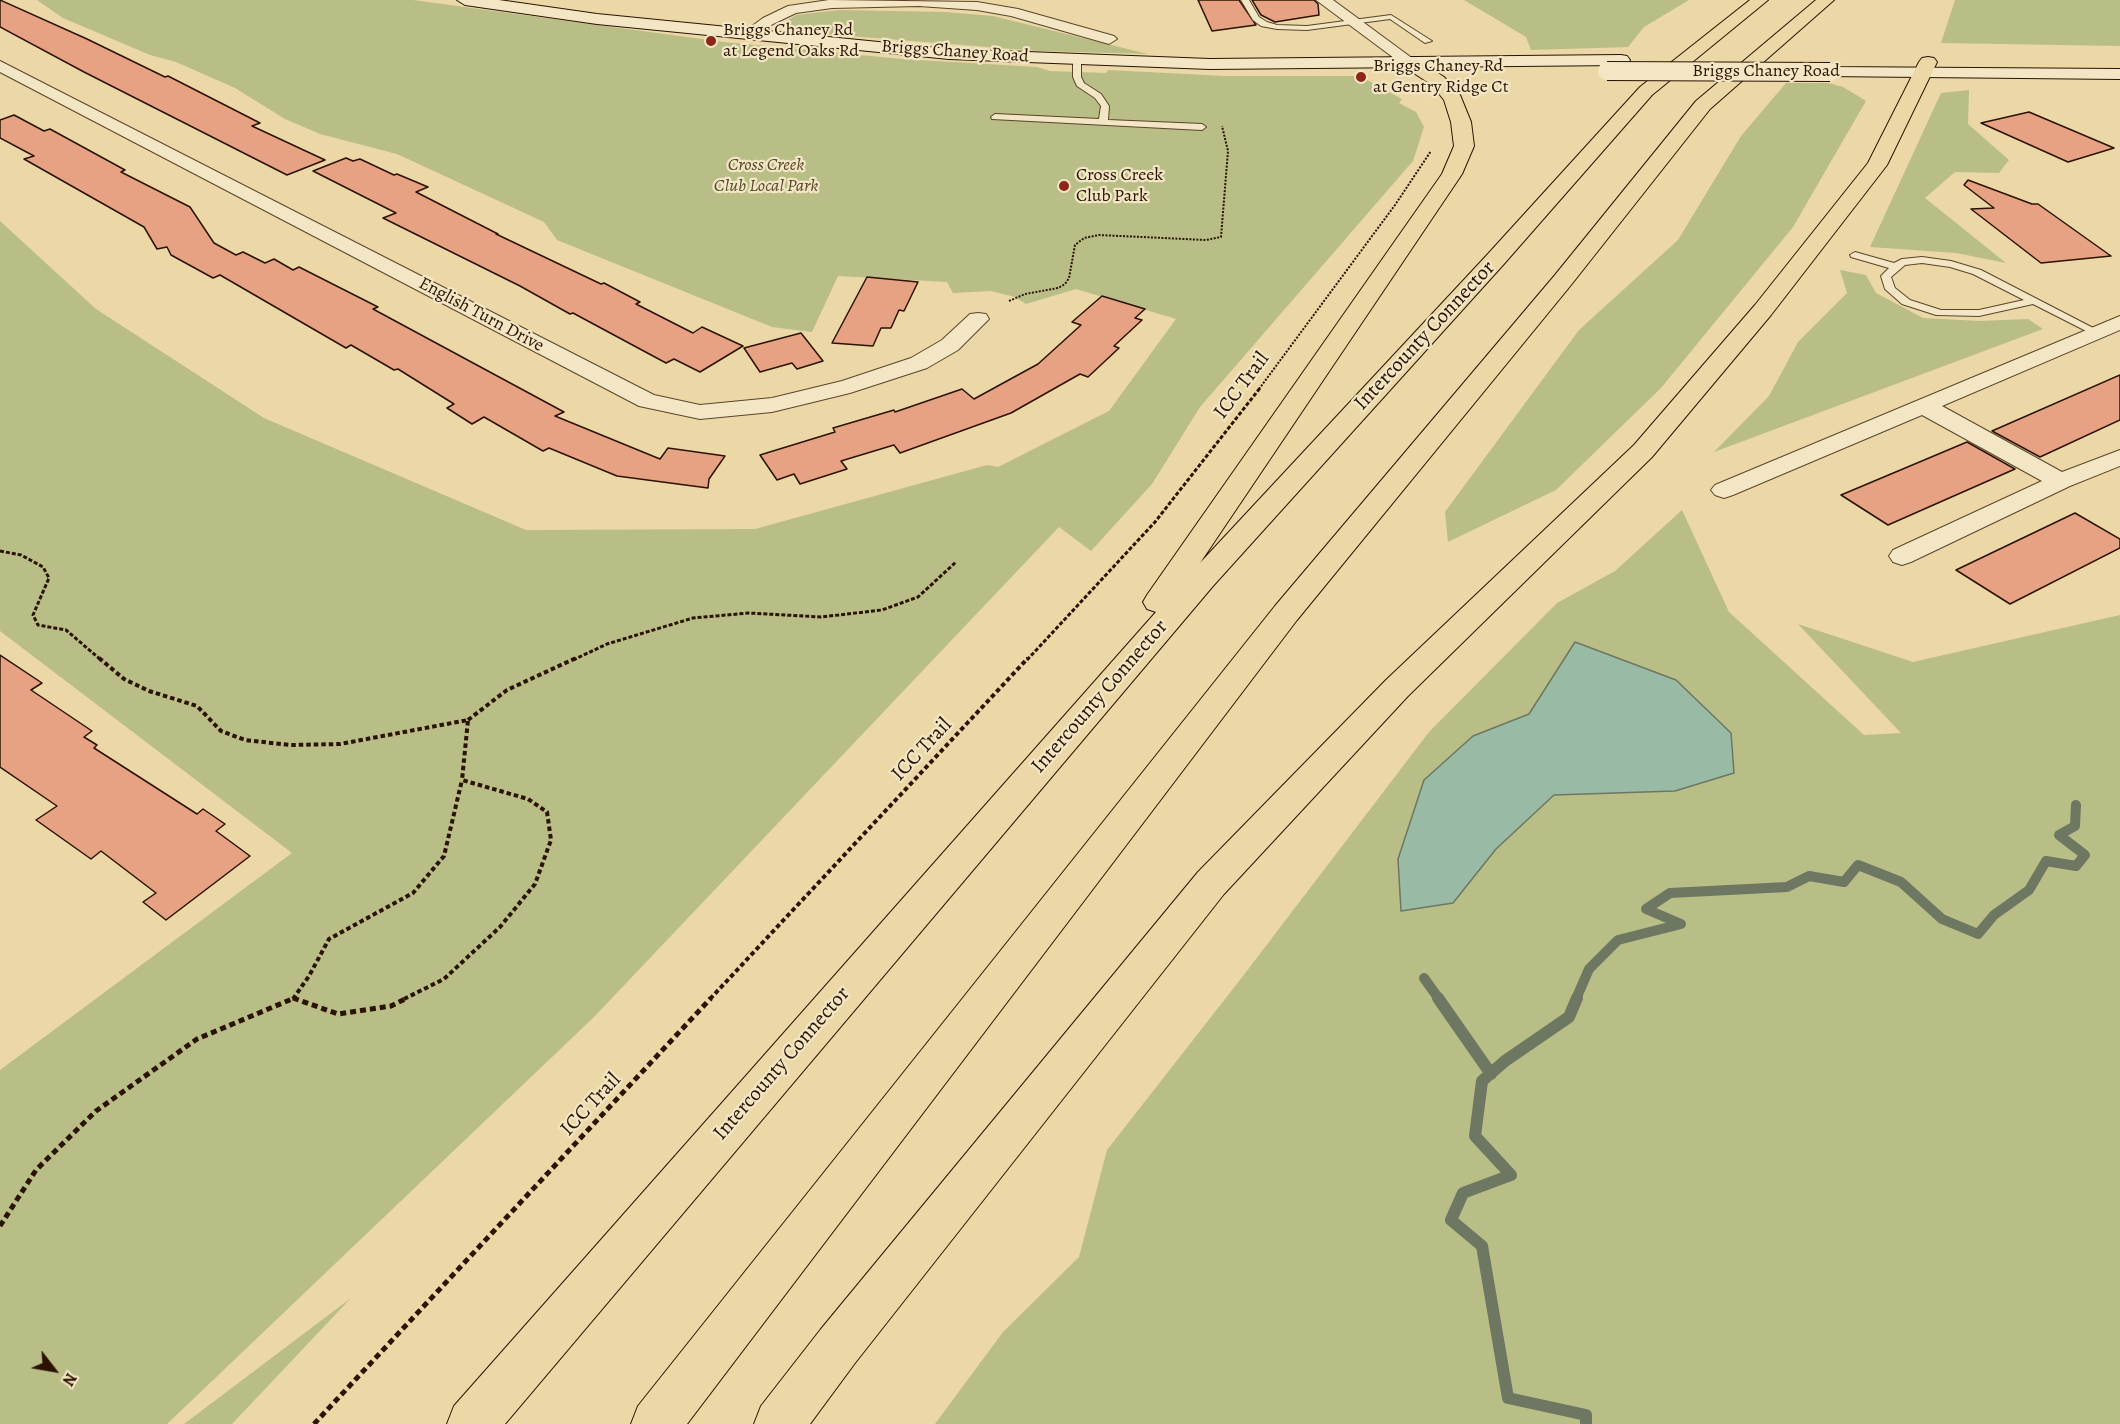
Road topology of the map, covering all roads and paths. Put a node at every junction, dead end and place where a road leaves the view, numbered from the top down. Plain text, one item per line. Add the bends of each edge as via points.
1 (465, 0) edge
2 (1032, 0) edge
3 (1245, 0) edge
4 (1323, 0) edge
5 (1760, 0) edge
6 (1826, 0) edge
7 (920, 1) edge
8 (1013, 12) junction
9 (1356, 22) junction
10 (748, 35) junction
11 (1109, 39) dead end
12 (1428, 41) dead end
13 (1077, 59) junction
14 (2120, 63) edge
15 (1412, 64) junction
16 (0, 66) edge
17 (1926, 67) junction
18 (2120, 74) edge
19 (995, 117) dead end
20 (1219, 121) dead end
21 (1103, 122) junction
22 (1202, 127) dead end
23 (1434, 141) dead end
24 (1855, 255) dead end
25 (1896, 267) junction
26 (1009, 301) dead end
27 (2034, 301) junction
28 (978, 320) dead end
29 (2120, 322) edge
30 (2094, 331) junction
31 (2120, 344) edge
32 (1922, 405) junction
33 (2120, 457) edge
34 (2061, 481) junction
35 (1724, 490) dead end
36 (0, 551) edge
37 (1902, 556) dead end
38 (956, 562) dead end
39 (468, 720) junction
40 (1059, 744) junction
41 (462, 780) junction
42 (292, 999) junction
43 (0, 1226) edge
44 (314, 1424) edge
45 (472, 1424) edge
46 (656, 1424) edge
47 (779, 1424) edge

1 - 10 main road, Briggs Chaney Road
2 - 8 street
3 - 9 lane via 1256,18 1277,27
4 - 9 street
5 - 40 highway, Intercounty Connector via 1646,92 1202,579
6 - 46 highway via 1703,105 1286,614
7 - 8 street
7 - 10 street via 793,9
8 - 11 street
9 - 12 lane via 1391,17
9 - 15 street
10 - 13 main road, Briggs Chaney Road via 949,54
13 - 15 main road, Briggs Chaney Road via 1210,64
13 - 21 lane via 1080,84 1105,105
14 - 17 main road, Briggs Chaney Road
15 - 17 main road, Briggs Chaney Road, bridge via 1472,72 1614,66
15 - 40 highway via 1438,81 1456,107 1464,146 1452,174
16 - 28 street, English Turn Drive via 647,401 700,411 772,405 850,386 920,363 950,345
17 - 18 main road, Briggs Chaney Road
17 - 47 highway via 1877,165 1763,310 1643,451 1397,688 1211,882
19 - 21 lane
20 - 26 path via 1228,151 1221,237 1084,237 1075,245 1065,284
21 - 22 lane
23 - 44 path, ICC Trail via 1433,149 1395,205 1155,522
24 - 25 lane
25 - 27 lane via 1902,262 1922,260 1951,264 1977,272
25 - 27 lane via 1886,276 1890,289 1906,302 1940,313 1979,313
27 - 30 lane
29 - 30 street
30 - 31 street
30 - 32 street
32 - 34 street
32 - 35 street
33 - 34 street
34 - 37 street
36 - 39 path via 21,555 43,567 48,578 33,615 38,625 66,630 124,679 197,706 221,731 245,740 290,745 340,744
38 - 39 path via 918,597 882,610 821,617 749,613 693,618 607,644 507,690
39 - 41 path
40 - 45 highway, Intercounty Connector
41 - 42 path via 444,856 413,892 329,939
41 - 42 path via 528,799 547,812 551,840 535,884 500,927 444,979 391,1006 338,1014
42 - 43 path via 198,1039 96,1111 36,1170

